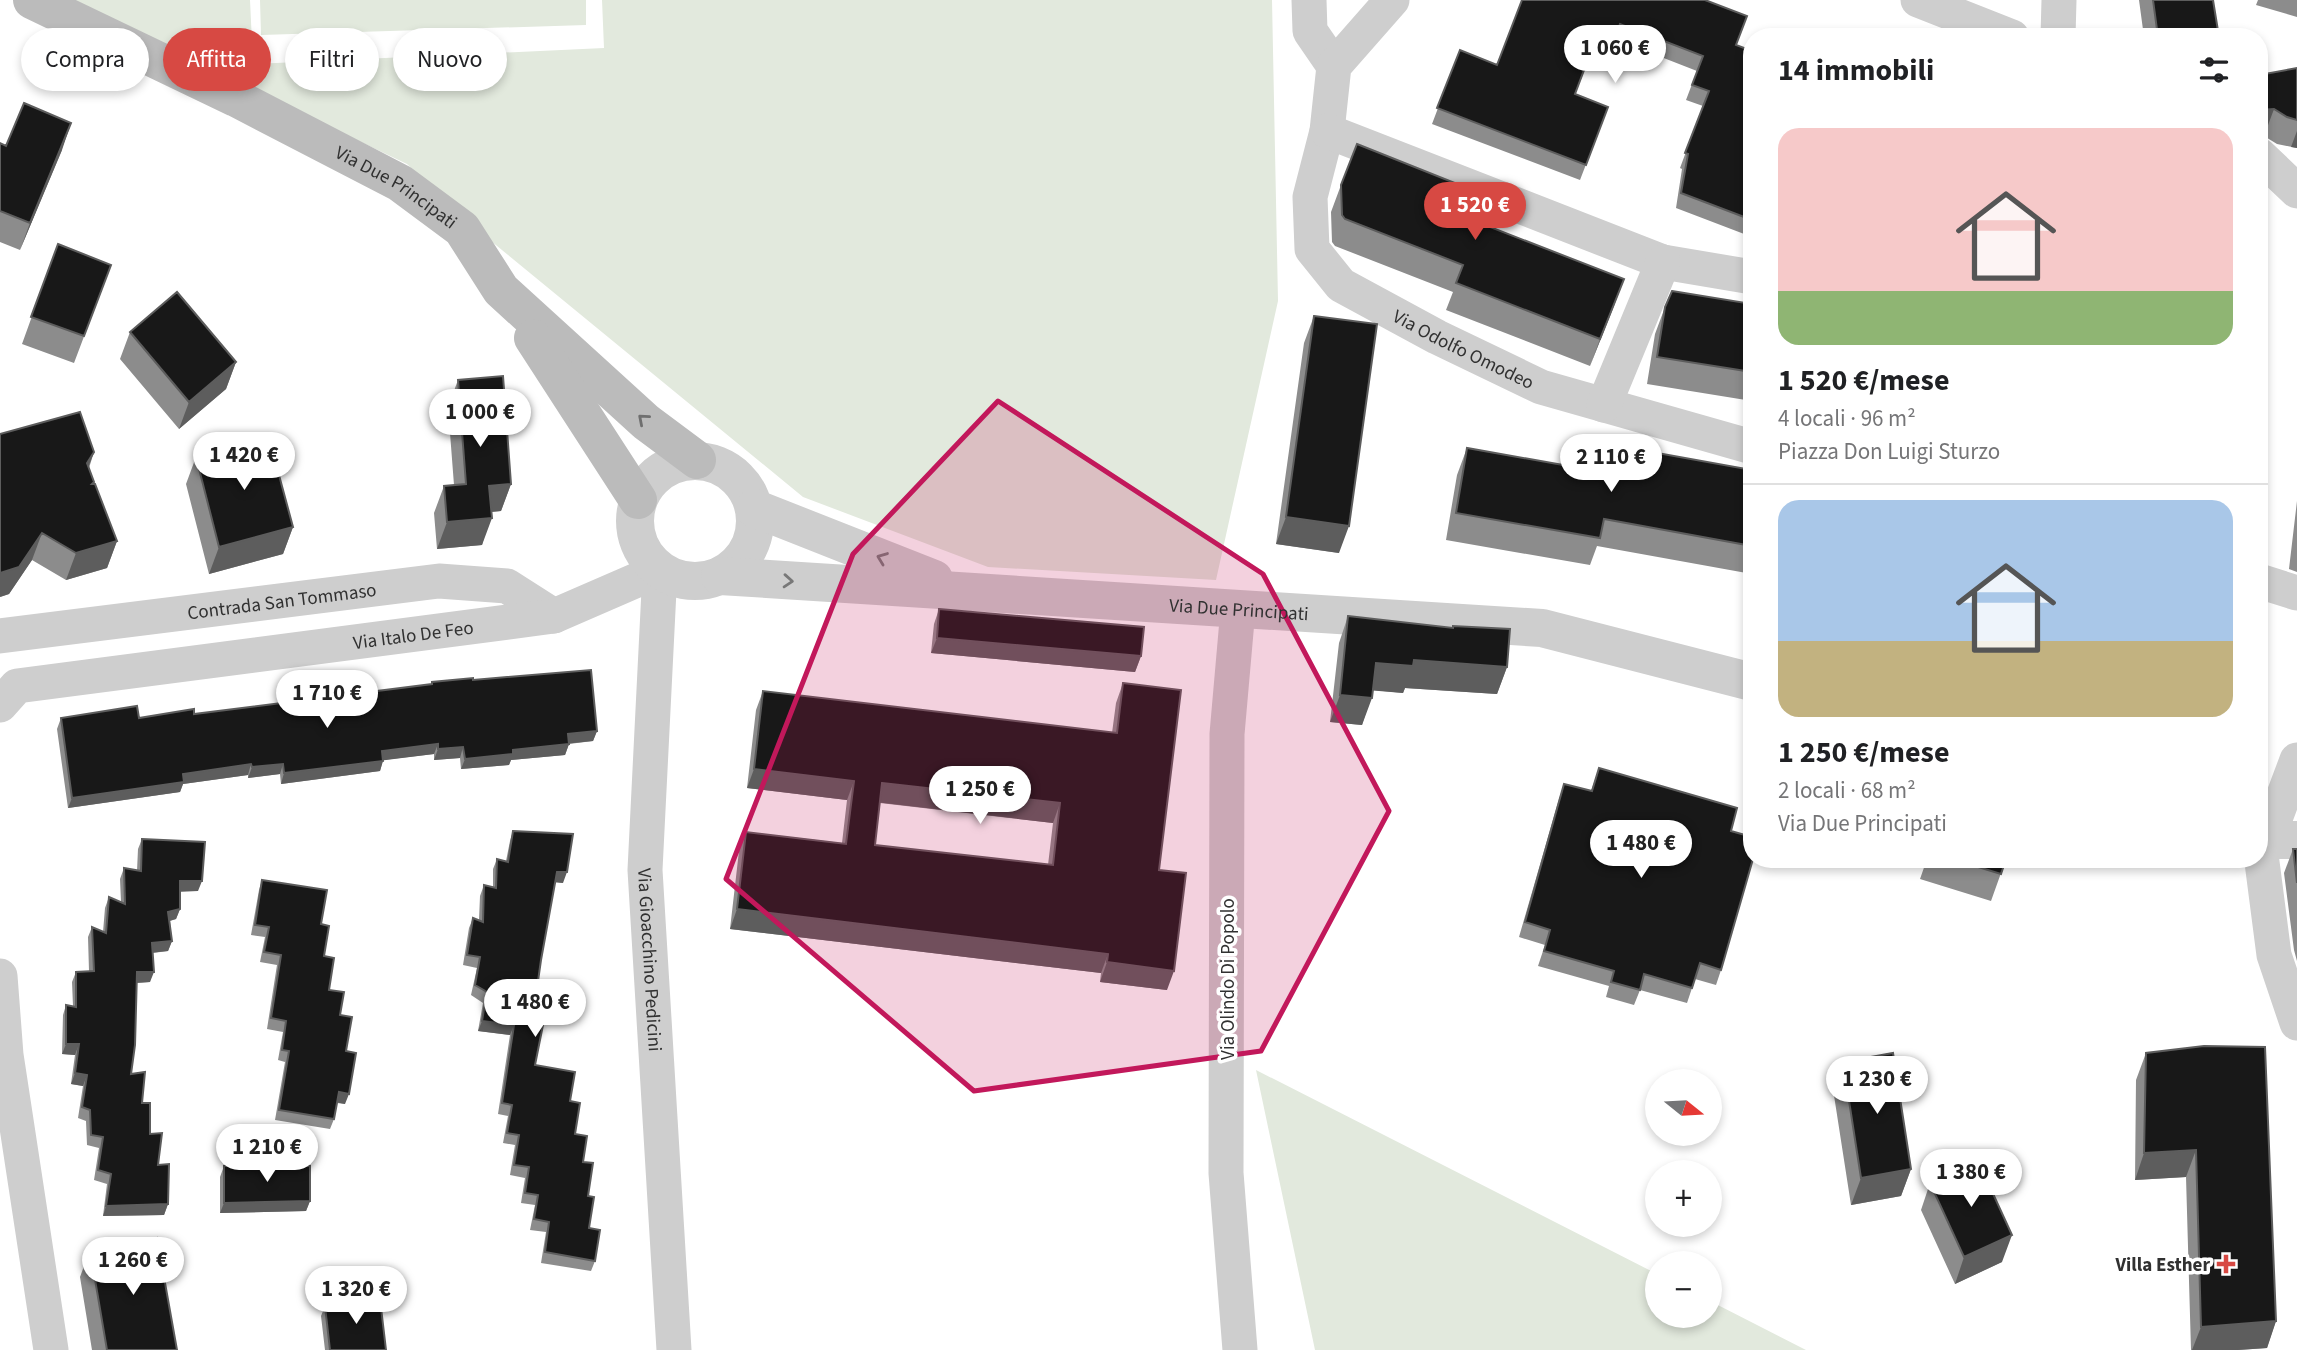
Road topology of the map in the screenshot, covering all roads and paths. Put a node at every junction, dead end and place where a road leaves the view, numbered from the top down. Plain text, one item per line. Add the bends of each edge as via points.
1 (32, 0) edge
2 (1309, 0) edge
3 (1392, 0) edge
4 (1918, 0) edge
5 (2059, 0) edge
6 (1989, 28) edge
7 (2058, 28) edge
8 (1334, 66) junction
9 (1328, 131) junction
10 (2268, 164) edge
11 (2297, 191) edge
12 (1663, 262) junction
13 (1743, 275) edge
14 (501, 289) junction
15 (1604, 405) junction
16 (1743, 444) edge
17 (697, 460) junction
18 (638, 500) junction
19 (754, 508) junction
20 (660, 570) junction
21 (720, 576) junction
22 (2268, 584) edge
23 (969, 592) junction
24 (2297, 593) edge
25 (1238, 609) junction
26 (555, 616) junction
27 (0, 636) edge
28 (1743, 680) edge
29 (0, 705) edge
30 (2297, 760) edge
31 (2271, 839) edge
32 (0, 976) edge
33 (2297, 1023) edge
34 (51, 1350) edge
35 (674, 1350) edge
36 (1240, 1350) edge

1 - 14 main road, Via Due Principati via 400,183 461,229
2 - 8 street via 1310,30
3 - 8 street
4 - 6 street
5 - 7 street
8 - 9 street, Via Odolfo Omodeo
9 - 12 street
9 - 15 street, Via Odolfo Omodeo via 1310,197 1312,249 1341,285 1542,387
10 - 11 street
12 - 13 street
12 - 15 street
17 -> 14 main road, Via Due Principati via 646,422
14 - 18 main road
15 - 16 street, Via Odolfo Omodeo
17 - 18 street via 665,468 649,481
17 - 19 street via 736,476
18 - 20 street via 634,523 638,544
19 - 21 street via 755,530 749,550
23 -> 19 street
20 - 21 street via 679,580 699,582
20 - 26 street, Via Italo De Feo
20 - 35 street, Via Gioacchino Pedicini via 645,870
21 -> 23 street, Via Due Principati
22 - 24 street
23 - 25 street, Via Due Principati
25 - 28 street, Via Due Principati via 1542,628
25 - 36 street, Via Olindo Di Popolo via 1227,734 1226,1174
26 - 27 street, Contrada San Tommaso via 507,586 439,581
26 - 29 street, Via Italo De Feo via 17,686
30 - 31 street
31 - 33 street via 2273,955
32 - 34 street via 6,1055

